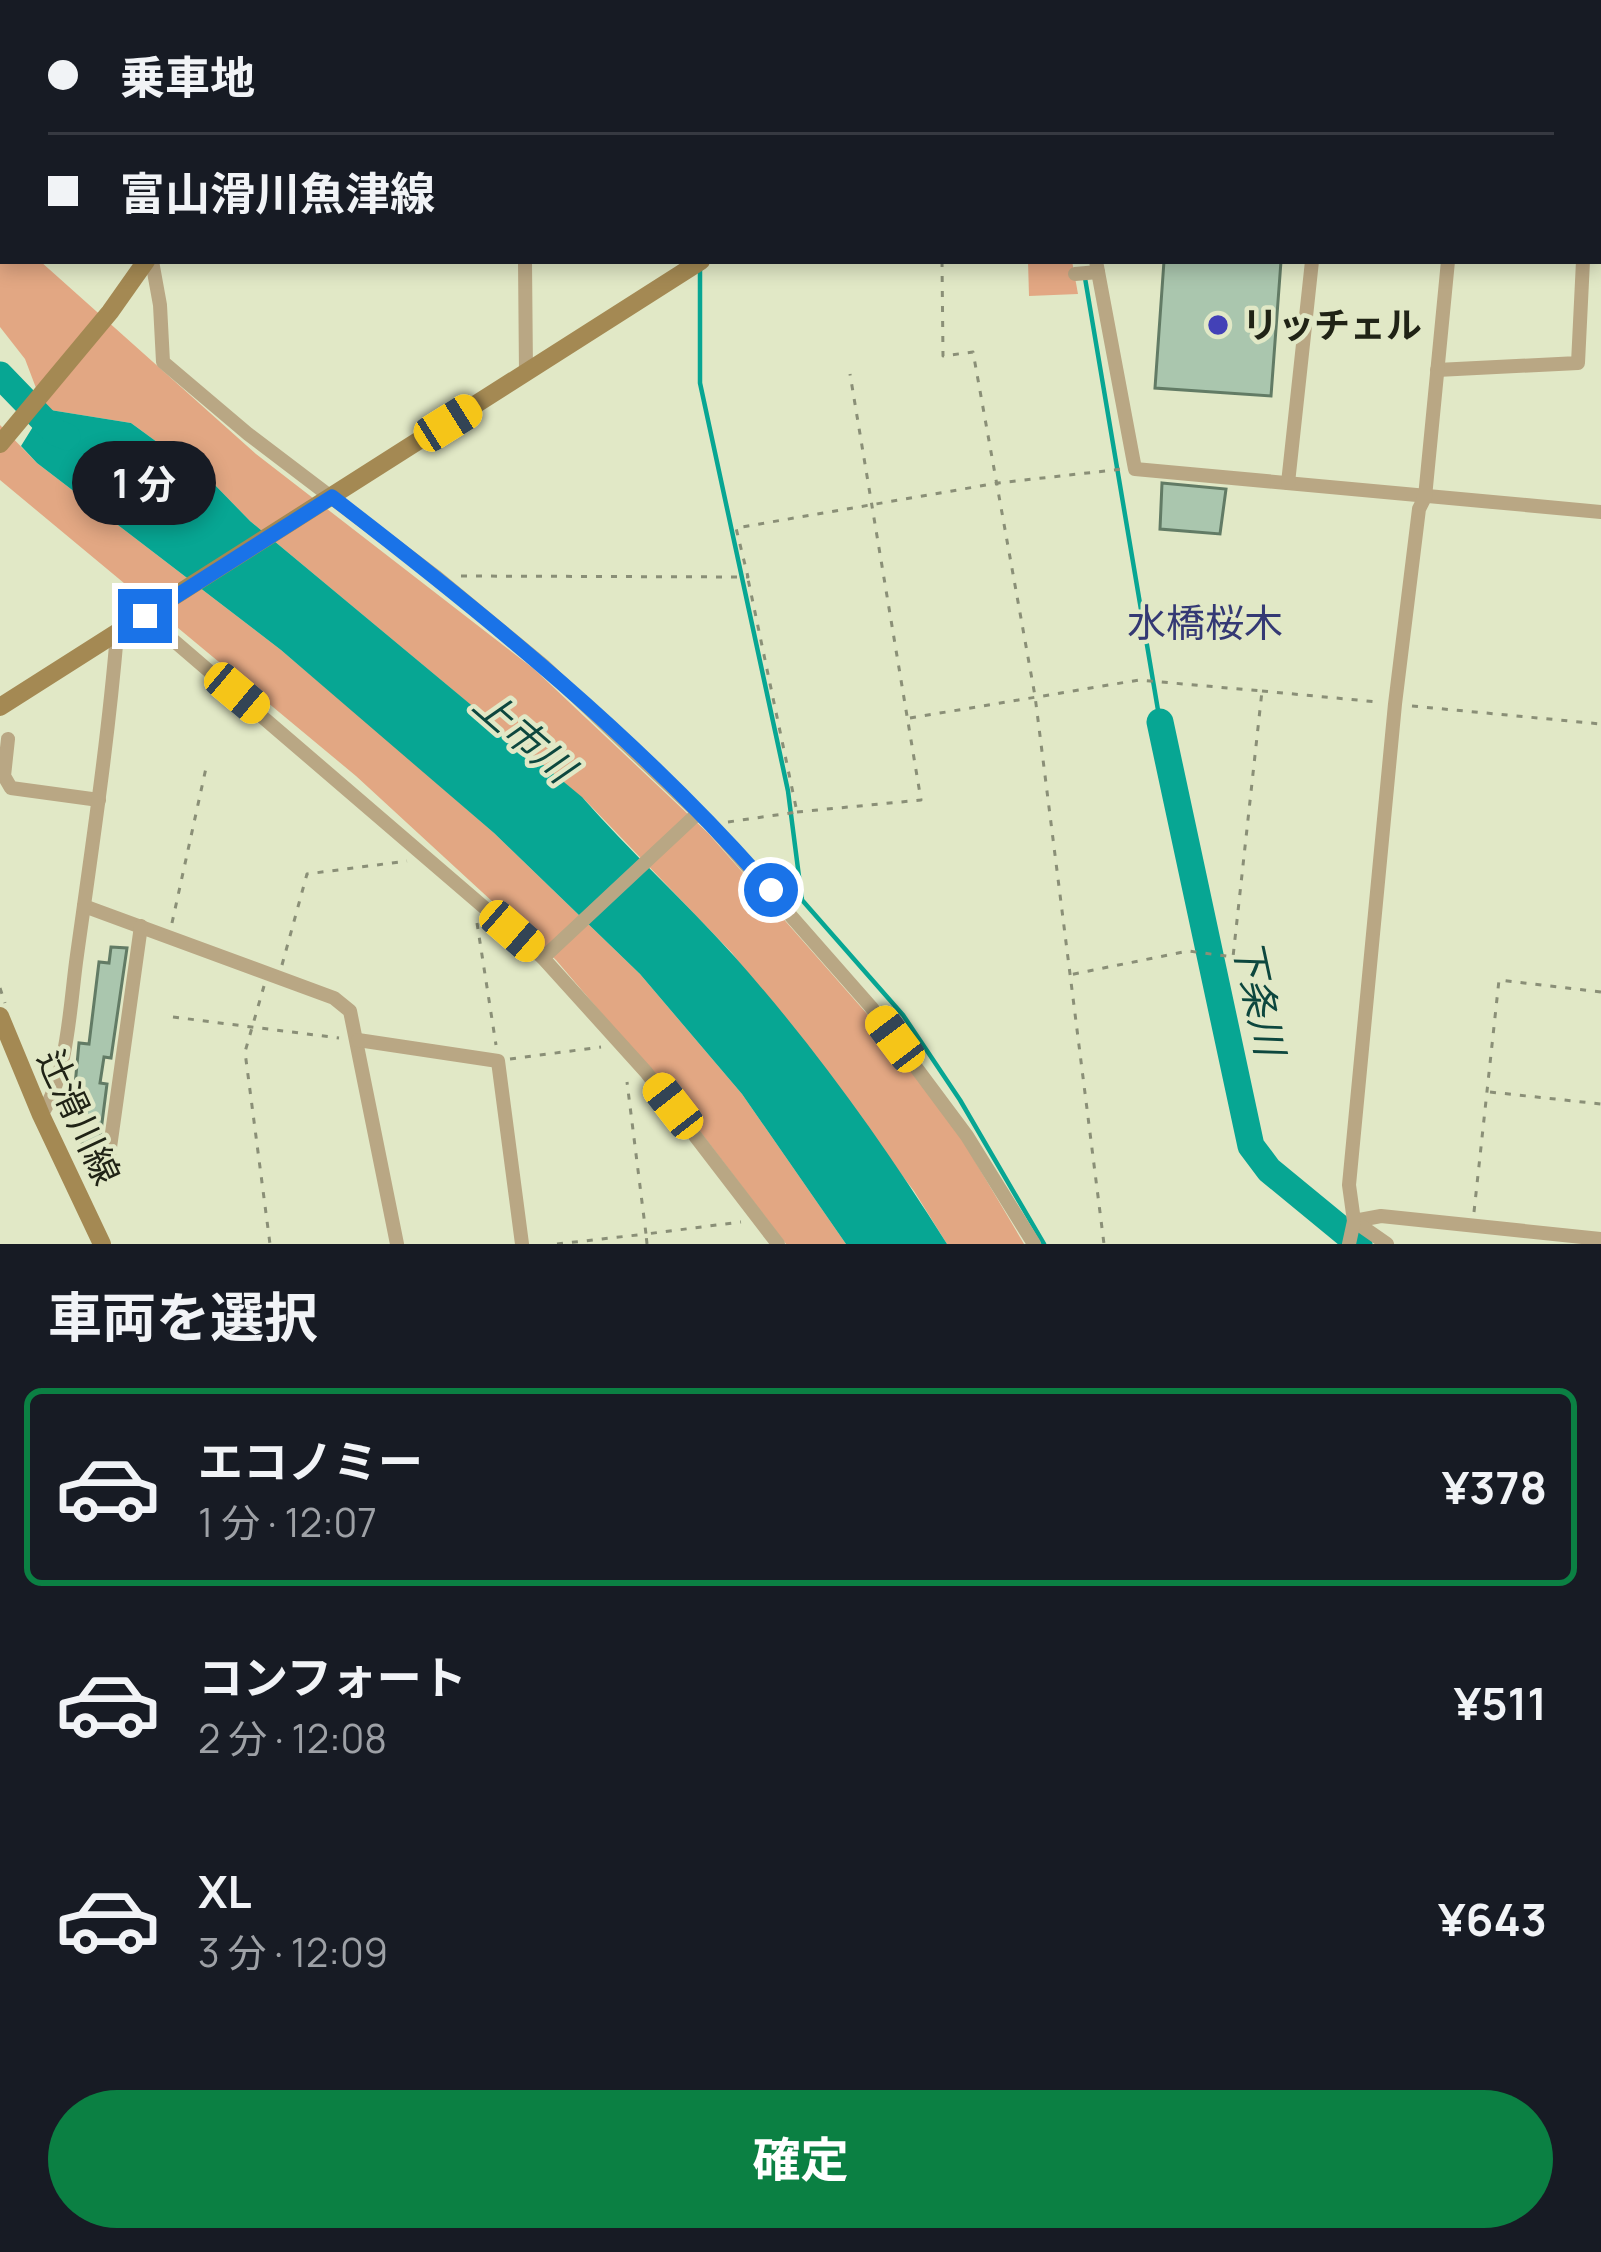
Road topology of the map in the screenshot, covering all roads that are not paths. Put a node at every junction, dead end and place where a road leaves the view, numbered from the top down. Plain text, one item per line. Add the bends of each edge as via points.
1 (147, 264) edge
2 (150, 264) edge
3 (525, 264) edge
4 (696, 264) edge
5 (1312, 264) edge
6 (1448, 264) edge
7 (1583, 264) edge
8 (1097, 267) edge
9 (1075, 274) dead end
10 (1436, 370) junction
11 (526, 374) junction
12 (0, 444) edge
13 (1288, 483) junction
14 (1425, 497) junction
15 (323, 502) junction
16 (1601, 512) edge
17 (152, 611) junction
18 (117, 634) junction
19 (0, 707) edge
20 (8, 740) dead end
21 (99, 800) junction
22 (704, 819) junction
23 (84, 906) junction
24 (141, 926) junction
25 (543, 958) junction
26 (3, 1010) edge
27 (358, 1040) junction
28 (40, 1115) junction
29 (106, 1176) dead end
30 (1354, 1221) junction
31 (1601, 1239) edge
32 (102, 1244) edge
33 (398, 1244) edge
34 (522, 1244) edge
35 (778, 1244) edge
36 (1034, 1244) edge
37 (1349, 1244) edge
38 (1387, 1244) edge

1 - 12 main road
2 - 15 street via 163,362
3 - 11 street
4 - 11 main road
5 - 13 street
6 - 10 street
7 - 10 street via 1578,363
8 - 9 street
8 - 13 street via 1135,469
10 - 14 street
11 - 15 main road
13 - 14 street
14 - 16 street
14 - 30 street via 1395,704 1349,1185
15 - 17 main road
15 - 22 street via 435,576 545,667
17 - 18 main road
17 - 25 street
18 - 19 main road
18 - 21 street
20 - 21 street via 4,776 11,788
21 - 23 street
22 - 25 street
22 - 36 street via 871,1007
23 - 24 street
23 - 28 street via 54,1096
24 - 27 street via 334,998 350,1011
24 - 29 street
25 - 35 street
26 - 28 main road, 辻滑川線
27 - 33 street
27 - 34 street via 498,1060
28 - 32 main road, 辻滑川線
30 - 31 street via 1381,1216
30 - 37 street
30 - 38 street

